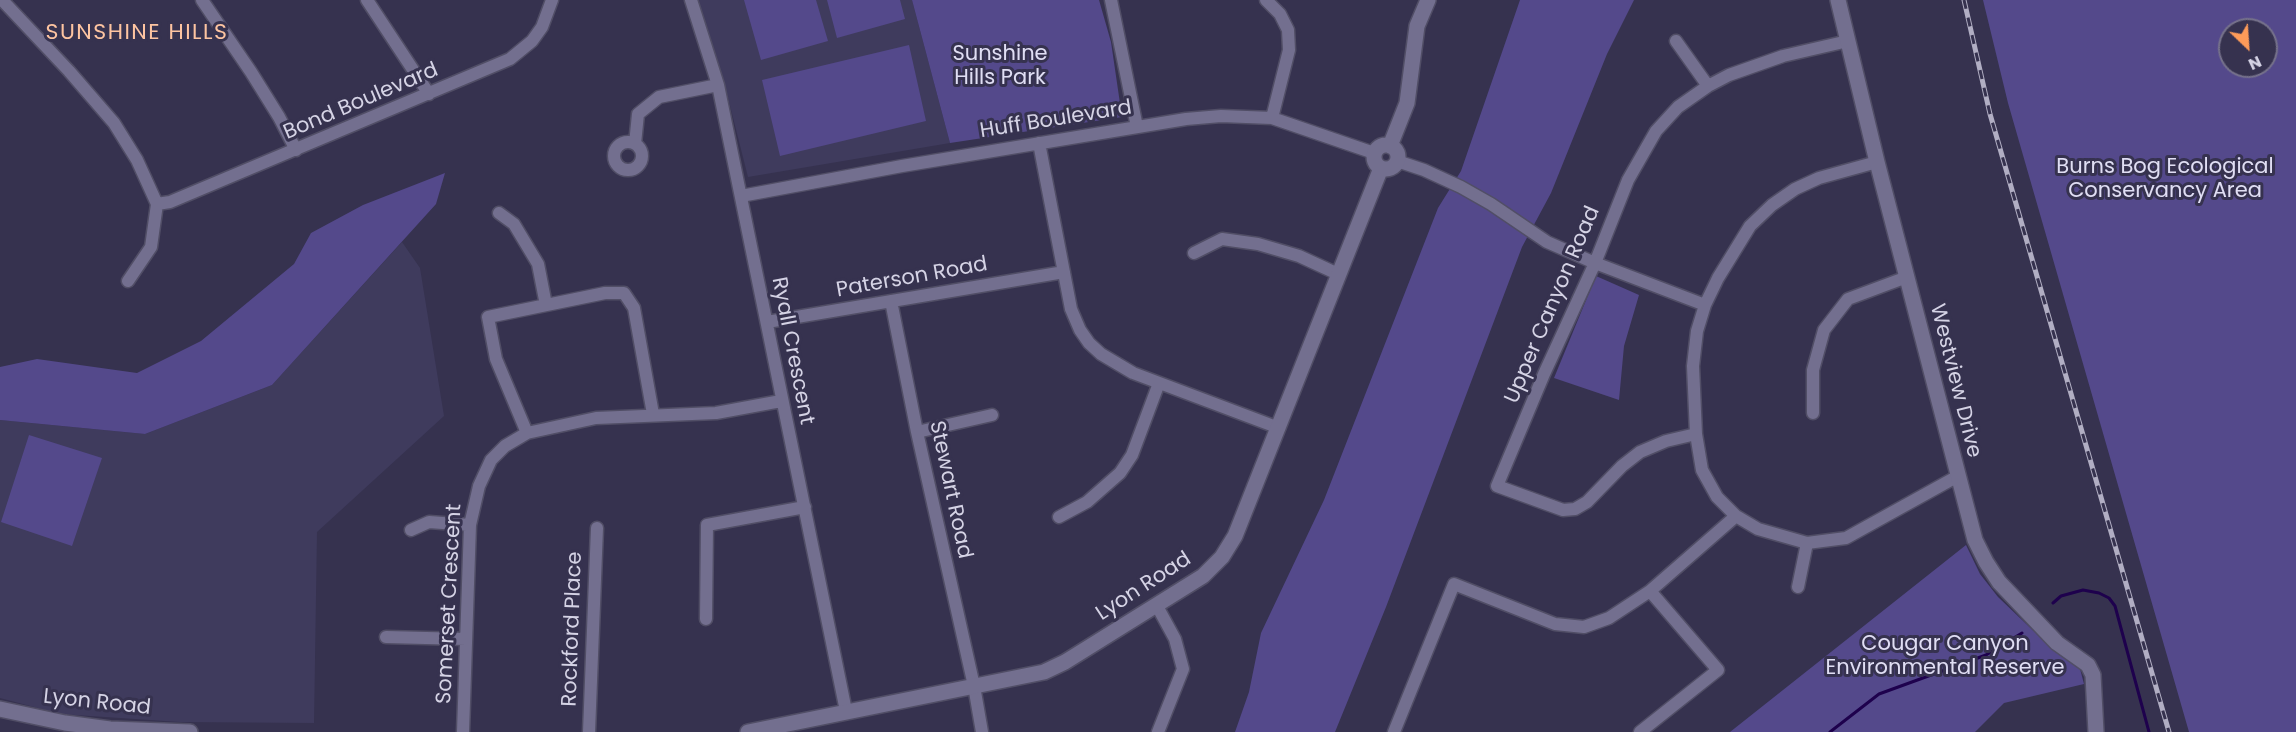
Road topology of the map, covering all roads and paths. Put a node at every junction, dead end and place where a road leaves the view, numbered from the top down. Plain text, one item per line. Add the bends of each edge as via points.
1 (2, 0) edge
2 (202, 0) edge
3 (368, 0) edge
4 (552, 0) edge
5 (691, 0) edge
6 (1111, 0) edge
7 (1266, 0) edge
8 (1428, 0) edge
9 (1838, 0) edge
10 (1676, 41) dead end
11 (1848, 41) junction
12 (718, 85) junction
13 (1708, 86) junction
14 (429, 94) junction
15 (1272, 118) junction
16 (1137, 127) junction
17 (1039, 143) junction
18 (635, 144) dead end
19 (1390, 146) junction
20 (296, 150) junction
21 (1374, 153) junction
22 (1397, 161) junction
23 (1877, 162) junction
24 (1381, 168) junction
25 (741, 196) junction
26 (157, 204) junction
27 (499, 213) dead end
28 (1194, 253) dead end
29 (1595, 263) junction
30 (1064, 272) junction
31 (1338, 274) junction
32 (1907, 277) junction
33 (128, 281) dead end
34 (891, 301) junction
35 (546, 305) junction
36 (1705, 305) junction
37 (767, 322) junction
38 (1160, 383) junction
39 (781, 401) junction
40 (1813, 413) dead end
41 (653, 414) junction
42 (992, 415) dead end
43 (1279, 428) junction
44 (917, 432) junction
45 (527, 433) junction
46 (1696, 434) junction
47 (1958, 476) junction
48 (805, 507) junction
49 (1736, 516) junction
50 (1059, 517) dead end
51 (470, 525) junction
52 (597, 528) dead end
53 (411, 530) dead end
54 (1807, 543) junction
55 (1798, 587) dead end
56 (1650, 591) junction
57 (1157, 606) junction
58 (706, 619) dead end
59 (386, 637) dead end
60 (466, 639) junction
61 (974, 686) junction
62 (0, 709) edge
63 (846, 711) junction
64 (51, 727) edge
65 (190, 732) edge
66 (462, 732) edge
67 (589, 732) edge
68 (750, 732) edge
69 (982, 732) edge
70 (1158, 732) edge
71 (1394, 732) edge
72 (1640, 732) edge
73 (2096, 732) edge

1 - 26 street via 114,123
2 - 20 street via 251,72
3 - 14 street
4 - 14 street, Bond Boulevard via 542,27 510,59
5 - 12 street, Ryall Crescent
6 - 16 street
7 - 15 street via 1280,14 1288,30 1289,50
8 - 19 street via 1417,26 1407,103
9 - 11 street, Westview Drive
10 - 13 street
11 - 13 street, Upper Canyon Road via 1783,56
11 - 23 street, Westview Drive
12 - 18 street via 659,97 638,114
12 - 25 street, Ryall Crescent
13 - 29 street, Upper Canyon Road via 1678,107 1640,156
14 - 20 street, Bond Boulevard
15 - 16 street, Huff Boulevard via 1221,116
15 - 21 street, Huff Boulevard
16 - 17 street, Huff Boulevard
17 - 25 street, Huff Boulevard
17 - 30 street
19 - 21 street via 1379,147
19 - 22 street via 1396,151
20 - 26 street, Bond Boulevard via 171,202
21 - 24 street via 1374,161
22 - 24 street via 1390,168
22 - 29 street via 1461,188 1547,242
23 - 32 street, Westview Drive
23 - 36 street via 1819,178 1772,205 1750,226
24 - 31 street, Lyon Road
25 - 37 street, Ryall Crescent
26 - 33 street via 151,247
27 - 35 street via 514,224 537,264
28 - 31 street via 1222,239 1258,244 1299,256
29 - 36 street
29 - 46 street, Upper Canyon Road via 1497,486 1563,510 1575,509 1640,452
30 - 34 street, Paterson Road
30 - 38 street via 1071,309 1089,343 1133,373
31 - 43 street, Lyon Road
32 - 40 street via 1848,299 1824,330 1813,370
32 - 47 street, Westview Drive
34 - 37 street, Paterson Road
34 - 44 street, Stewart Road
35 - 41 street via 624,293 634,308
35 - 45 street via 488,317 496,359
36 - 46 street via 1693,366
37 - 39 street, Ryall Crescent
38 - 43 street
38 - 50 street via 1132,455 1120,473 1087,502
39 - 41 street, Somerset Crescent via 716,413
39 - 48 street, Ryall Crescent
41 - 45 street, Somerset Crescent via 596,418
42 - 44 street
43 - 57 street, Lyon Road via 1236,536 1222,557 1203,576
44 - 61 street, Stewart Road
45 - 51 street, Somerset Crescent via 491,460 478,486
46 - 49 street via 1708,484
47 - 54 street via 1846,538
47 - 73 street, Westview Drive via 1975,540 1999,582 2057,643 2088,665 2093,675
48 - 58 street via 706,525
48 - 63 street, Ryall Crescent
49 - 54 street via 1758,529
49 - 56 street
51 - 53 street via 429,522
51 - 60 street, Somerset Crescent
52 - 67 street, Rockford Place
54 - 55 street
56 - 71 street via 1610,618 1584,627 1555,624 1454,584
56 - 72 street via 1718,670
57 - 61 street, Lyon Road via 1044,672
57 - 70 street via 1175,639 1183,669
59 - 60 street
60 - 66 street, Somerset Crescent
61 - 63 street, Lyon Road
61 - 69 street, Stewart Road
62 - 64 street, Lyon Road
63 - 68 street, Lyon Road
64 - 65 street, Lyon Road

